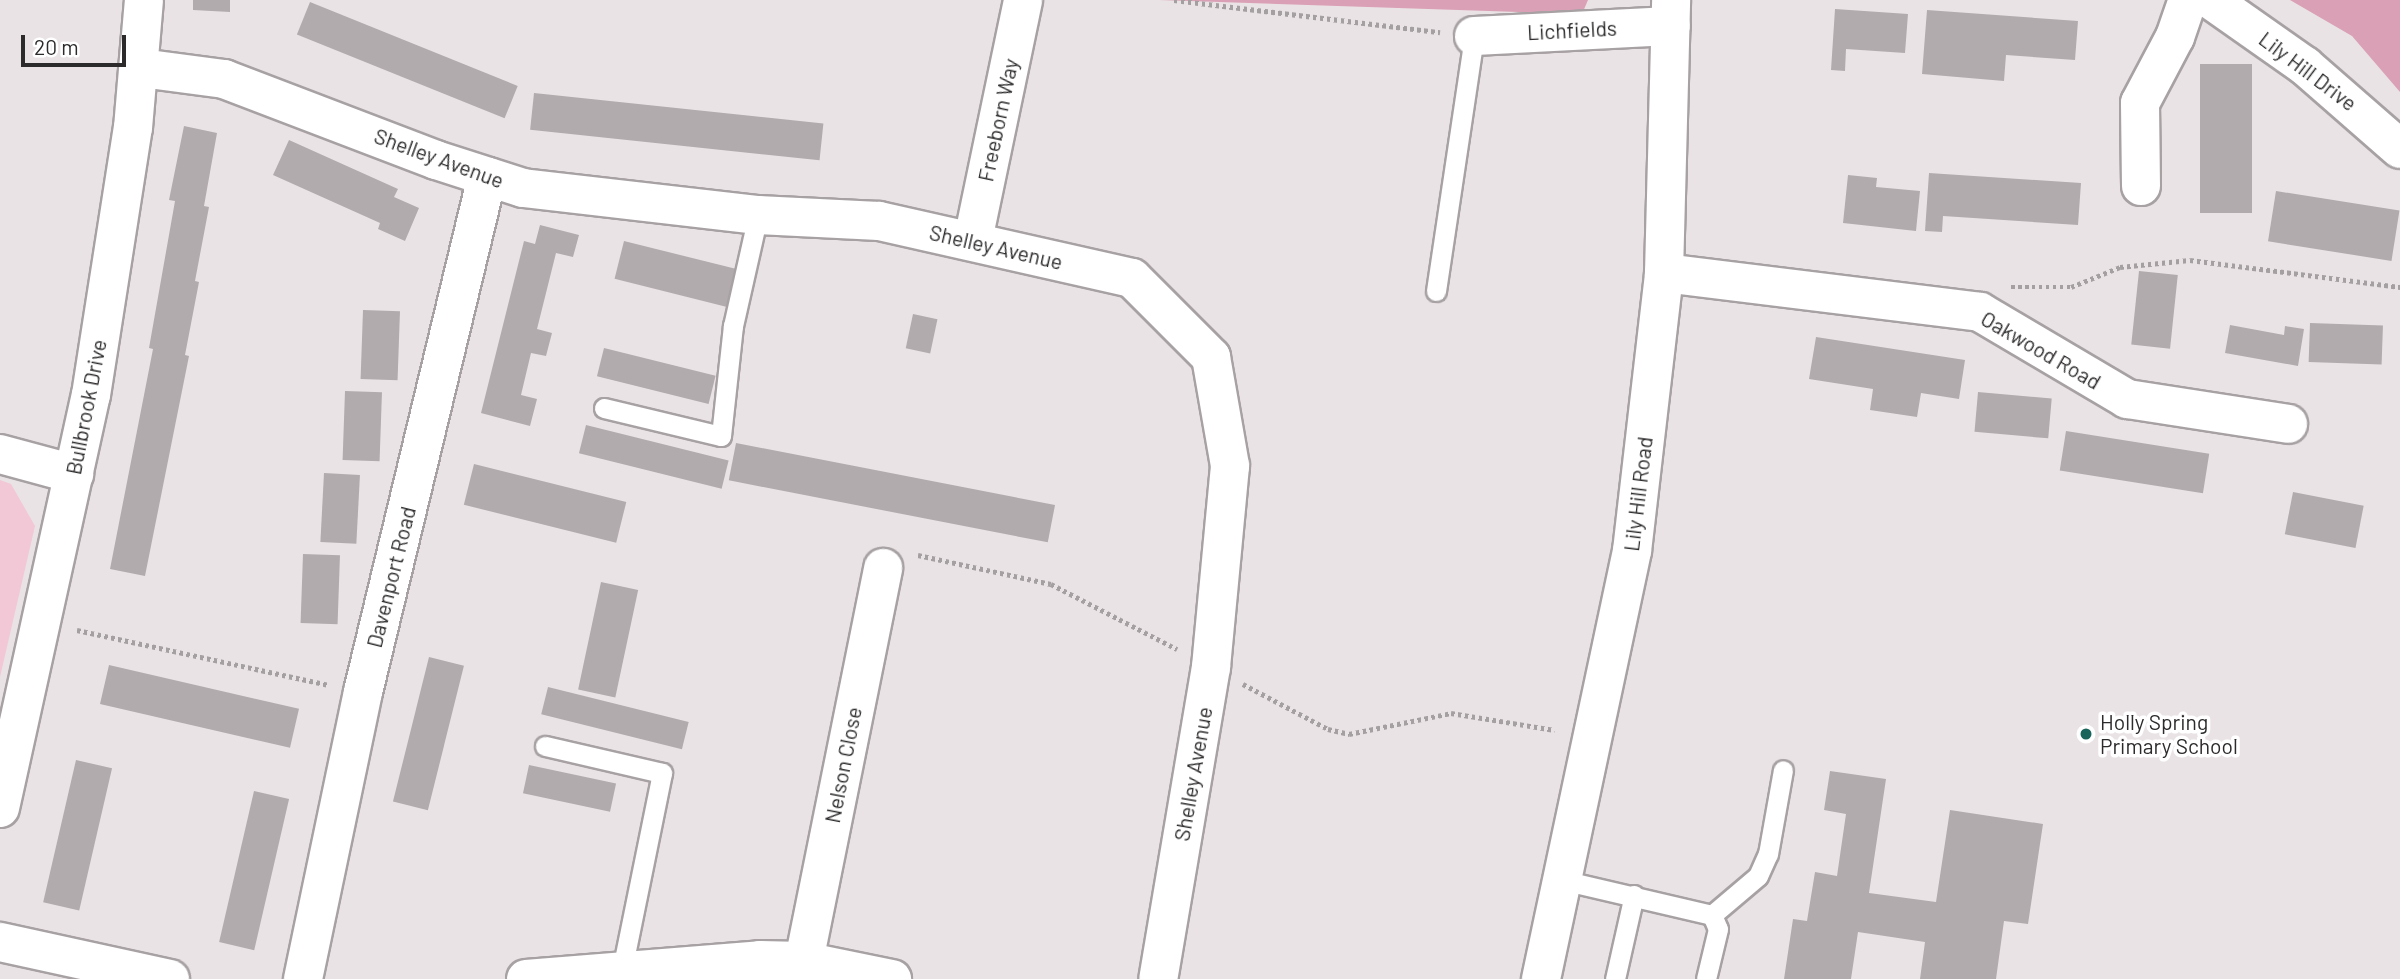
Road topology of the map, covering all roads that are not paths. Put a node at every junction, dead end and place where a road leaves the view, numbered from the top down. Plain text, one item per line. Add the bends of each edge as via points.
1 (144, 0) edge
2 (1023, 0) edge
3 (2188, 0) edge
4 (2211, 0) edge
5 (1671, 13) edge
6 (1474, 36) joint
7 (141, 68) junction
8 (2400, 149) edge
9 (487, 177) junction
10 (2141, 186) dead end
11 (758, 215) junction
12 (973, 240) junction
13 (1664, 273) junction
14 (1436, 291) dead end
15 (604, 408) dead end
16 (2288, 424) dead end
17 (0, 454) edge
18 (74, 474) junction
19 (883, 568) dead end
20 (545, 746) dead end
21 (1783, 770) dead end
22 (0, 808) edge
23 (1562, 880) junction
24 (1634, 895) junction
25 (1712, 915) junction
26 (0, 942) edge
27 (804, 961) junction
28 (622, 970) junction
29 (170, 979) edge
30 (303, 979) edge
31 (526, 979) edge
32 (892, 979) edge
33 (1158, 979) edge
34 (1541, 979) edge
35 (1615, 979) edge
36 (1706, 979) edge

1 - 7 street, Bullbrook Drive
2 - 12 street, Freeborn Way
3 - 10 street via 2175,37 2140,103
4 - 8 street, Lily Hill Drive via 2305,66
5 - 6 street, Lichfields
5 - 13 street, Lily Hill Road
6 - 14 lane
7 - 9 street, Shelley Avenue via 225,79
7 - 18 street, Bullbrook Drive
9 - 11 street, Shelley Avenue via 523,188
9 - 30 street, Davenport Road via 363,692
11 - 12 street, Shelley Avenue via 879,221
11 - 15 lane via 733,326 721,436
12 - 33 street, Shelley Avenue via 1132,278 1211,357 1230,466 1211,667
13 - 16 street, Oakwood Road via 1980,312 2127,399
13 - 23 street, Lily Hill Road via 1632,551
17 - 18 street
18 - 22 street, Bullbrook Drive
19 - 27 street, Nelson Close
20 - 28 lane via 662,773
21 - 25 lane via 1768,854 1758,876 1738,898
23 - 24 lane
23 - 34 street, Lily Hill Road
24 - 25 lane
24 - 35 lane
25 - 36 lane via 1718,929
26 - 29 street
27 - 28 street
27 - 32 street
28 - 31 street

